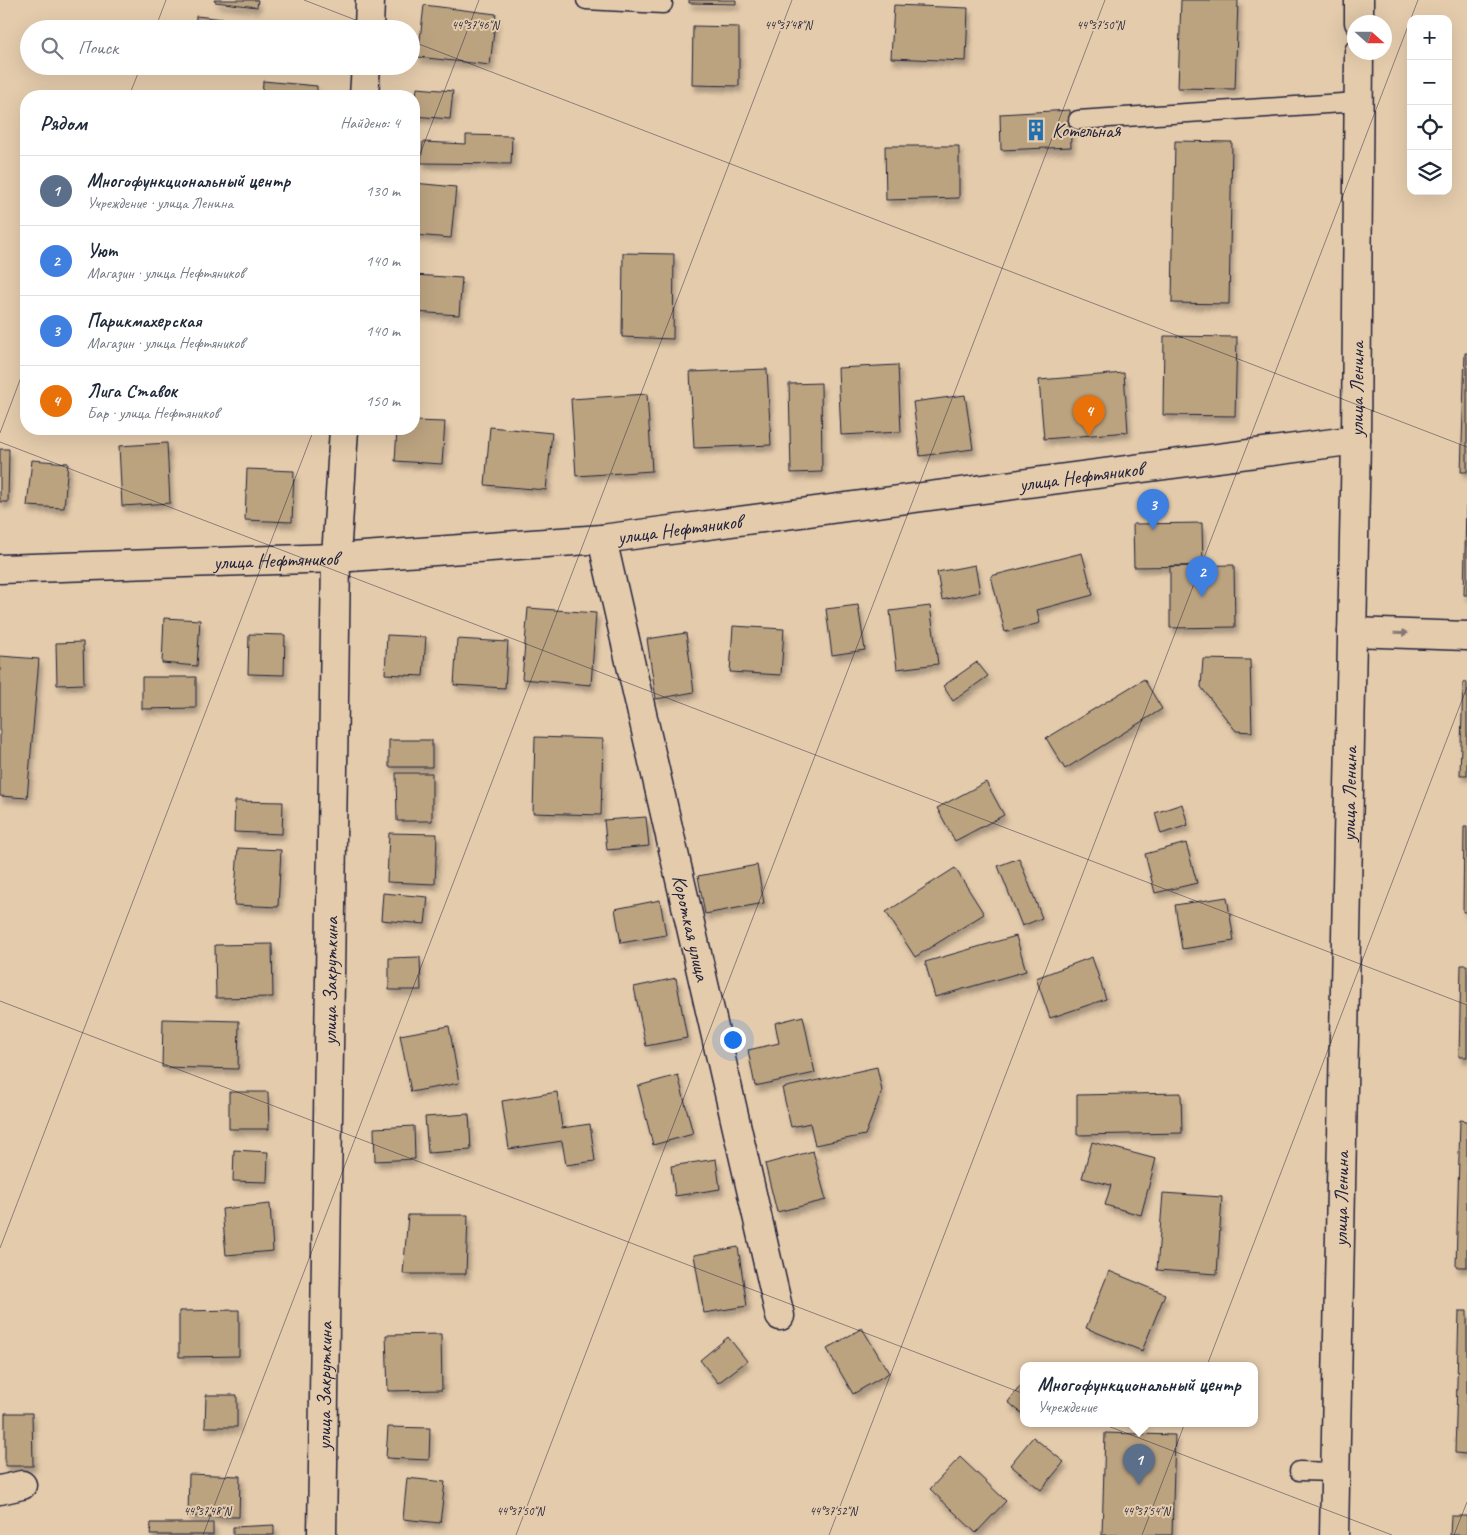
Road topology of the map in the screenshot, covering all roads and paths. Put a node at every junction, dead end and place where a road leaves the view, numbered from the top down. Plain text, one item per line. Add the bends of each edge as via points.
1 (370, 0) edge
2 (586, 0) edge
3 (1359, 0) edge
4 (662, 4) dead end
5 (1359, 15) edge
6 (369, 20) edge
7 (1359, 60) edge
8 (365, 75) edge
9 (364, 90) edge
10 (1358, 102) junction
11 (1078, 120) dead end
12 (344, 435) edge
13 (1356, 440) junction
14 (602, 539) junction
15 (336, 558) junction
16 (0, 569) edge
17 (1352, 632) junction
18 (1467, 636) edge
19 (780, 1316) dead end
20 (1299, 1471) dead end
21 (1336, 1472) junction
22 (322, 1535) edge
23 (1334, 1535) edge

1 - 6 street
2 - 4 lane
3 - 5 street
7 - 10 street, улица Ленина
8 - 9 street
10 - 11 lane
10 - 13 street, улица Ленина
12 - 15 street, улица Закруткина
13 - 14 street, улица Нефтяников
13 - 17 street, улица Ленина
14 - 15 street, улица Нефтяников
14 - 19 street, Короткая улица
15 - 16 street, улица Нефтяников
15 - 22 street, улица Закруткина
17 -> 18 street
17 - 21 street, улица Ленина
20 - 21 lane
21 - 23 street, улица Ленина

